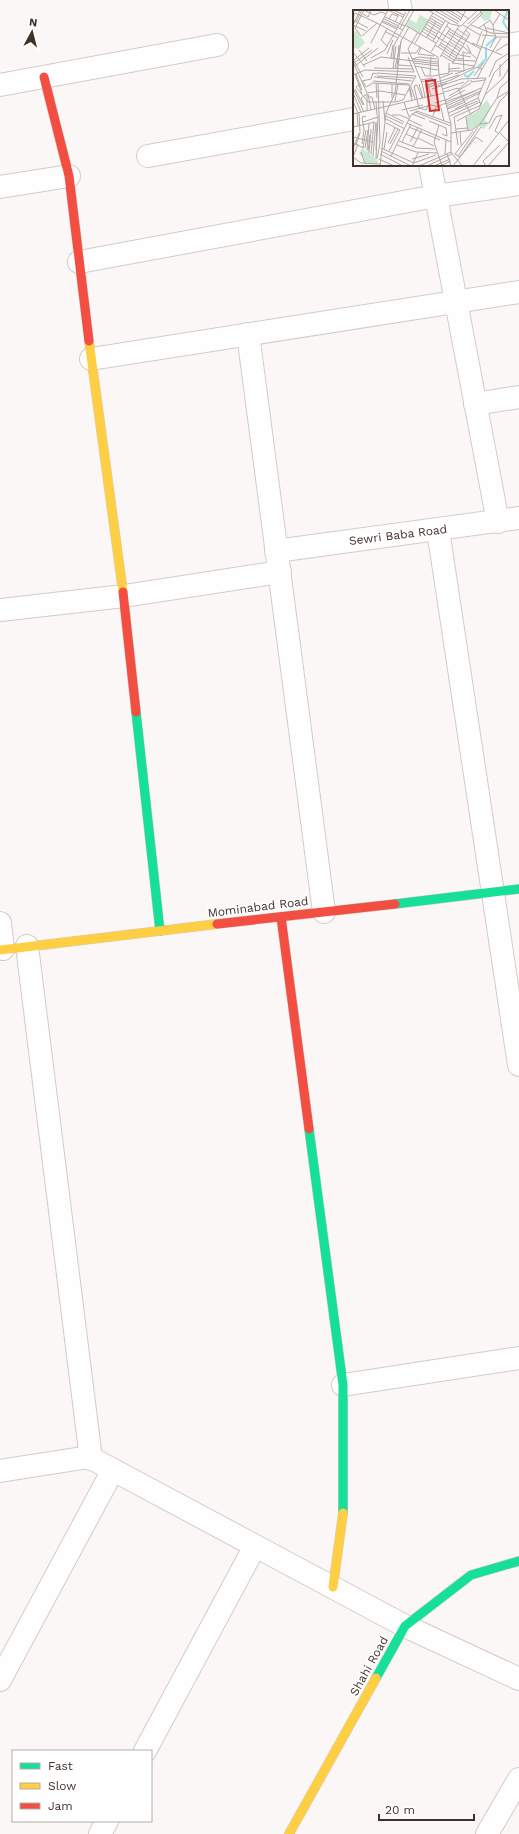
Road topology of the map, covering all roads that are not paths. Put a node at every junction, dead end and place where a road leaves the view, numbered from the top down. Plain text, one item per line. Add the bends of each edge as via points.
1 (399, 0) edge
2 (401, 10) edge
3 (519, 43) edge
4 (509, 44) edge
5 (217, 46) dead end
6 (44, 77) junction
7 (0, 85) edge
8 (353, 119) edge
9 (148, 156) dead end
10 (430, 166) edge
11 (69, 176) junction
12 (519, 184) edge
13 (0, 187) edge
14 (436, 196) junction
15 (80, 262) junction
16 (519, 292) edge
17 (457, 302) junction
18 (248, 334) junction
19 (91, 359) junction
20 (519, 397) edge
21 (476, 404) junction
22 (519, 518) edge
23 (498, 522) junction
24 (438, 530) junction
25 (276, 551) junction
26 (280, 572) junction
27 (124, 596) junction
28 (0, 610) edge
29 (519, 889) edge
30 (494, 892) junction
31 (324, 912) junction
32 (281, 917) junction
33 (0, 923) edge
34 (160, 931) junction
35 (27, 946) junction
36 (1, 949) edge
37 (519, 1065) edge
38 (519, 1358) edge
39 (343, 1385) junction
40 (92, 1459) junction
41 (113, 1470) junction
42 (0, 1471) edge
43 (255, 1546) junction
44 (519, 1561) edge
45 (333, 1587) junction
46 (405, 1626) junction
47 (519, 1679) edge
48 (0, 1680) edge
49 (146, 1750) edge
50 (519, 1779) edge
51 (106, 1822) edge
52 (100, 1834) edge
53 (289, 1834) edge
54 (487, 1834) edge

1 - 2 street
3 - 4 street
5 - 6 street
6 - 7 street
6 - 11 street
8 - 9 street
10 - 14 street
11 - 13 street
11 - 15 street
12 - 14 street
14 - 15 street
14 - 17 street
15 - 19 street
16 - 17 street
17 - 18 street
17 - 21 street
18 - 19 street
18 - 25 street
19 - 27 street
20 - 21 street
21 - 23 street
22 - 23 street, Sewri Baba Road
23 - 24 street, Sewri Baba Road
24 - 25 street, Sewri Baba Road
24 - 30 street
25 - 26 street
26 - 27 street
26 - 31 street
27 - 28 street
27 - 34 street
29 - 30 street, Mominabad Road
30 - 31 street, Mominabad Road
30 - 37 street
31 - 32 street, Mominabad Road
32 - 34 street, Mominabad Road
32 - 39 street
33 - 36 street
34 - 35 street, Mominabad Road
35 - 36 street, Mominabad Road
35 - 40 street
38 - 39 street
39 - 45 street via 344,1502
40 - 41 street
40 - 42 street via 89,1457
41 - 43 street
41 - 48 street
43 - 45 street
43 - 49 street
44 - 46 street, Shahi Road via 471,1575
45 - 46 street
46 - 47 street
46 - 53 street, Shahi Road
50 - 54 street
51 - 52 street

